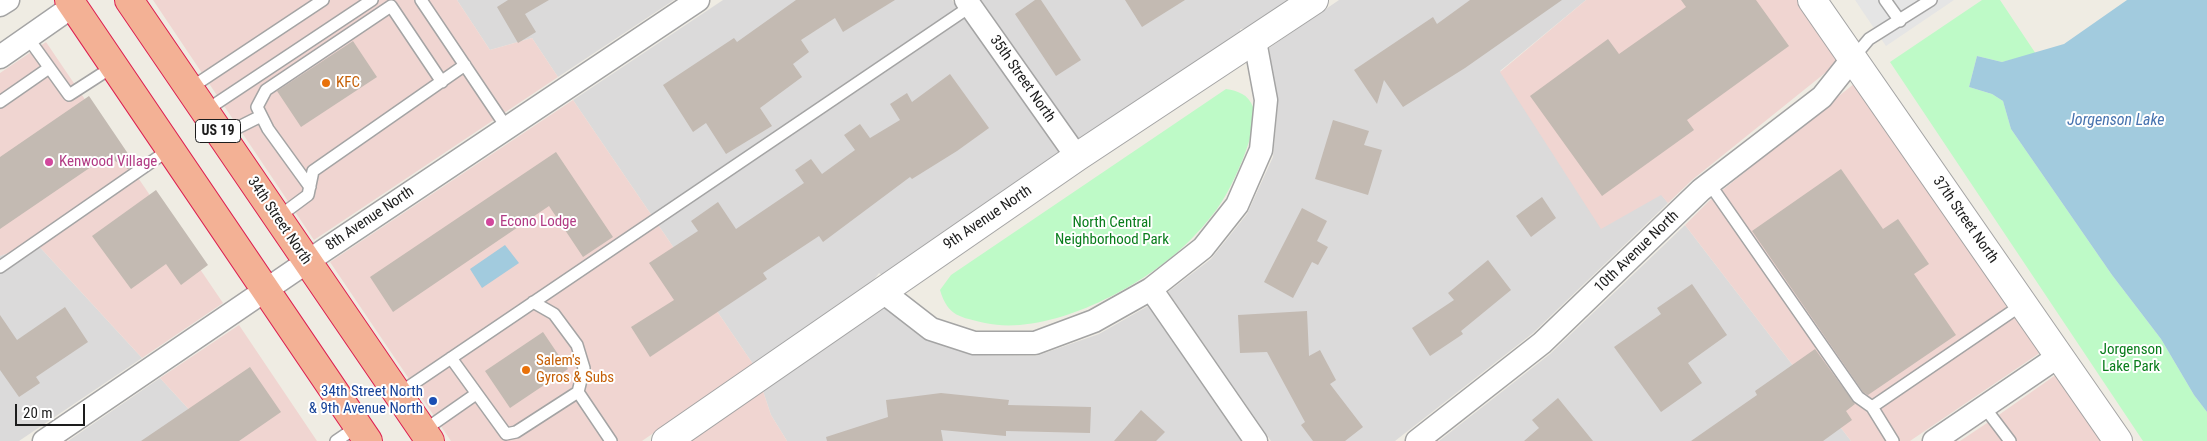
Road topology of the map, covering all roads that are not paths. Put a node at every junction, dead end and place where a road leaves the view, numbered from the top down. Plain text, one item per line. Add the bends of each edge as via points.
1 (8, 0) edge
2 (129, 0) edge
3 (323, 0) edge
4 (372, 0) edge
5 (421, 0) edge
6 (698, 0) edge
7 (1314, 0) edge
8 (1812, 0) edge
9 (1884, 0) edge
10 (1931, 0) edge
11 (972, 2) edge
12 (71, 3) edge
13 (0, 5) edge
14 (1900, 22) junction
15 (338, 23) junction
16 (346, 36) junction
17 (28, 38) junction
18 (1255, 41) junction
19 (0, 57) edge
20 (1853, 58) junction
21 (465, 65) junction
22 (114, 66) junction
23 (49, 68) junction
24 (260, 75) junction
25 (442, 82) junction
26 (189, 89) junction
27 (266, 90) junction
28 (0, 102) edge
29 (205, 111) junction
30 (261, 116) junction
31 (507, 128) junction
32 (221, 136) junction
33 (170, 149) junction
34 (1077, 157) junction
35 (1709, 183) junction
36 (310, 187) junction
37 (277, 218) junction
38 (307, 261) junction
39 (0, 267) edge
40 (1151, 289) junction
41 (266, 290) junction
42 (882, 291) junction
43 (533, 302) junction
44 (2023, 304) junction
45 (2059, 356) junction
46 (451, 358) junction
47 (578, 392) junction
48 (398, 394) junction
49 (476, 394) junction
50 (1872, 407) junction
51 (1985, 408) junction
52 (363, 433) edge
53 (427, 436) edge
54 (44, 441) edge
55 (336, 441) edge
56 (611, 441) edge
57 (666, 441) edge
58 (1256, 441) edge
59 (1417, 441) edge
60 (1893, 441) edge
61 (1934, 441) edge
62 (2010, 441) edge
63 (2118, 441) edge

1 - 13 street
2 - 26 highway, 34th Street North / US 19
3 - 26 lane
4 - 15 lane
5 - 21 lane
6 - 31 street, 8th Avenue North
7 - 18 street, 9th Avenue North
8 - 20 street, 37th Street North
9 - 14 lane
10 - 14 lane
11 - 34 street, 35th Street North
11 - 43 lane
12 - 17 street
12 - 22 highway
14 - 20 lane via 1869,39
15 - 16 lane
15 - 24 lane
16 - 25 lane via 391,6
16 - 27 lane
17 - 19 street
17 - 23 lane
18 - 34 street, 9th Avenue North
18 - 40 street via 1266,100 1261,150 1237,205 1203,248
20 - 35 street, 10th Avenue North via 1822,97
20 - 44 street, 37th Street North
21 - 25 lane
21 - 31 lane
22 - 23 lane via 69,95
22 - 33 highway
23 - 28 lane
24 - 27 lane
24 - 29 lane
25 - 36 lane via 314,171
26 - 29 highway, 34th Street North / US 19
27 - 30 lane via 257,107
29 - 32 highway, 34th Street North / US 19
30 - 32 lane
30 - 36 lane
31 - 38 street, 8th Avenue North
32 - 37 highway, 34th Street North / US 19
33 - 39 lane
33 - 41 highway
34 - 42 street, 9th Avenue North
35 - 50 lane via 1858,396
35 - 59 street, 10th Avenue North via 1542,343
36 - 37 lane via 308,195
37 - 38 highway, 34th Street North / US 19
38 - 41 street, 8th Avenue North
38 - 48 highway, 34th Street North / US 19
40 - 42 street via 1094,321 1035,343 974,343 932,329
40 - 58 street
41 - 52 highway
41 - 54 street, 8th Avenue North
42 - 57 street, 9th Avenue North
43 - 46 lane
43 - 47 lane via 554,314 576,345 584,368
44 - 45 street, 37th Street North
44 - 50 lane
45 - 51 street
45 - 63 street, 37th Street North
46 - 48 lane
46 - 49 lane
47 - 49 lane via 516,432 506,434
47 - 56 lane
48 - 53 highway, 34th Street North / US 19
49 - 53 lane
50 - 60 lane
51 - 61 street
51 - 62 lane
52 - 55 lane

